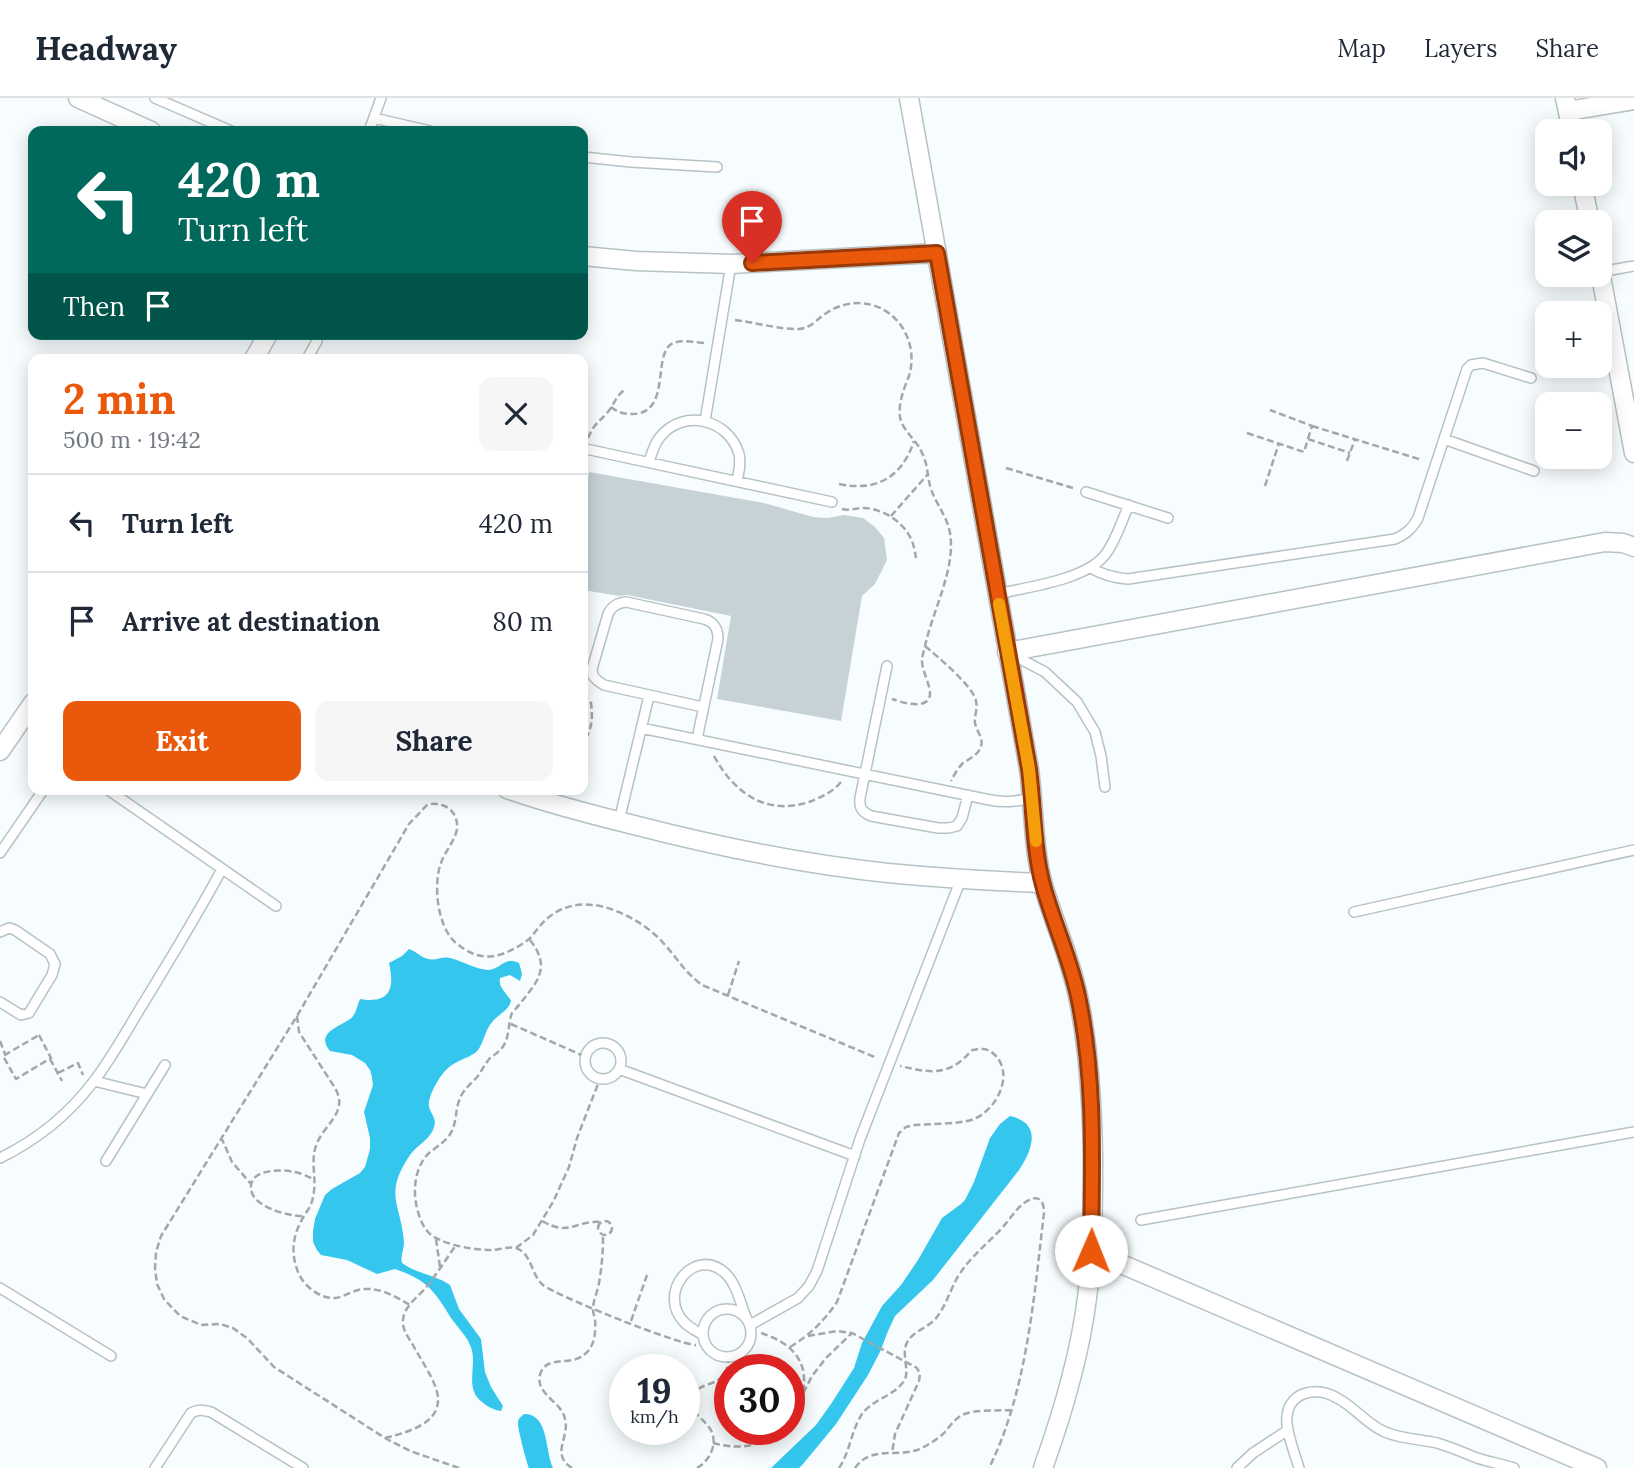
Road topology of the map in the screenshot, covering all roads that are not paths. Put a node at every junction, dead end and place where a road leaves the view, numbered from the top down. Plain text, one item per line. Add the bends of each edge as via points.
1 (78, 98) edge
2 (155, 98) edge
3 (380, 98) edge
4 (909, 98) edge
5 (1634, 100) edge
6 (1567, 105) edge
7 (374, 118) junction
8 (140, 126) edge
9 (219, 126) edge
10 (371, 126) edge
11 (408, 126) edge
12 (588, 158) edge
13 (717, 167) dead end
14 (937, 253) junction
15 (588, 256) edge
16 (731, 264) junction
17 (1634, 266) edge
18 (1612, 270) edge
19 (1603, 287) edge
20 (317, 341) dead end
21 (310, 354) edge
22 (1531, 378) dead end
23 (705, 421) junction
24 (1444, 439) junction
25 (588, 449) edge
26 (1634, 453) edge
27 (649, 462) junction
28 (1534, 471) dead end
29 (737, 481) junction
30 (1086, 492) road end
31 (832, 502) road end
32 (1129, 505) junction
33 (1168, 518) dead end
34 (1634, 547) edge
35 (1091, 568) junction
36 (997, 594) junction
37 (1007, 652) junction
38 (887, 666) dead end
39 (649, 696) junction
40 (703, 707) junction
41 (28, 723) edge
42 (641, 728) junction
43 (701, 740) junction
44 (0, 751) edge
45 (864, 774) junction
46 (1105, 787) dead end
47 (40, 795) edge
48 (116, 795) edge
49 (523, 795) edge
50 (968, 795) junction
51 (1033, 798) junction
52 (619, 821) junction
53 (1634, 850) edge
54 (0, 853) edge
55 (222, 869) junction
56 (961, 879) junction
57 (1042, 883) junction
58 (276, 906) dead end
59 (1354, 912) dead end
60 (0, 932) edge
61 (0, 1002) edge
62 (164, 1065) dead end
63 (619, 1069) junction
64 (91, 1084) junction
65 (147, 1094) junction
66 (1634, 1132) edge
67 (855, 1156) junction
68 (0, 1158) edge
69 (106, 1161) dead end
70 (1141, 1220) dead end
71 (1091, 1251) junction
72 (0, 1288) edge
73 (749, 1324) junction
74 (705, 1340) junction
75 (111, 1356) dead end
76 (1288, 1430) junction
77 (155, 1468) edge
78 (303, 1468) edge
79 (1043, 1468) edge
80 (1237, 1468) edge
81 (1299, 1468) edge
82 (1514, 1468) edge
83 (1597, 1468) edge

1 - 8 street
2 - 9 lane
3 - 7 lane
4 - 14 street
5 - 6 street
7 - 10 lane
7 - 11 lane
12 - 13 lane
14 - 16 street
14 - 36 street
15 - 16 street
16 - 23 lane
17 - 18 lane
19 - 26 street
20 - 21 lane
22 - 24 lane via 1483,363 1471,365
23 - 27 lane via 680,422 670,428 654,447
23 - 29 lane via 717,425 734,443 739,455
24 - 28 lane
24 - 35 lane via 1413,527 1395,539 1128,579
25 - 27 lane
27 - 29 lane
29 - 31 lane
30 - 32 lane
32 - 33 lane
32 - 35 lane via 1112,544
34 - 37 street via 1605,542
35 - 36 lane
36 - 37 street
37 - 46 lane via 1045,672 1077,702 1095,732
37 - 51 street
38 - 45 lane
39 - 40 lane
39 - 40 lane via 604,684 593,676 608,614 618,603 704,619 715,626 718,639
39 - 42 lane
40 - 43 lane
41 - 44 street
42 - 43 lane
42 - 52 lane
43 - 45 lane
45 - 50 lane
45 - 50 lane via 859,806 871,816 948,828 957,826 962,818
47 - 54 lane
48 - 55 lane
49 - 52 street
50 - 51 lane via 1003,802
51 - 57 street
52 - 56 street via 804,861
53 - 59 lane
55 - 58 lane
55 - 64 lane
56 - 57 street
56 - 67 lane
57 - 71 street via 1069,959 1086,1043 1092,1128
60 - 61 lane via 15,930 50,954 55,964 29,1013 21,1015
62 - 65 lane
63 - 63 lane via 620,1057 609,1044 592,1047 586,1057 590,1073 600,1079
63 - 67 lane
64 - 65 lane
64 - 68 lane via 55,1123
65 - 69 lane
66 - 70 lane
67 - 73 lane via 809,1286 797,1298
71 - 79 street via 1087,1301 1073,1368
71 - 83 street
72 - 75 lane
73 - 74 lane via 738,1311 718,1310 705,1325
73 - 74 lane via 750,1340 737,1354 719,1355
73 - 74 lane via 724,1272 713,1266 688,1270 680,1279 674,1303 686,1324
76 - 80 lane
76 - 81 lane
76 - 82 lane via 1286,1417 1299,1396 1311,1391 1325,1393 1386,1432
77 - 78 lane via 191,1413 202,1410

